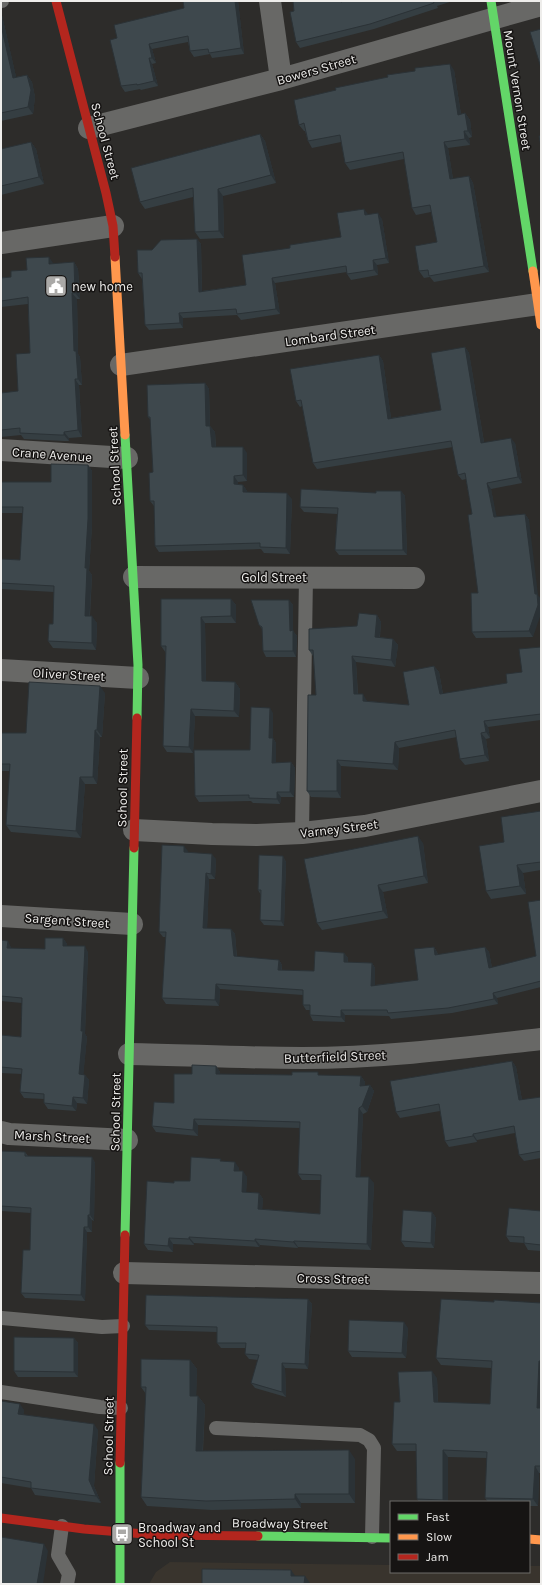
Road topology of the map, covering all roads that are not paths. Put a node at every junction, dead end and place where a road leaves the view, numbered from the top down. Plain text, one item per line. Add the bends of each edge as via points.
1 (56, 1) edge
2 (270, 1) edge
3 (541, 5) edge
4 (493, 9) edge
5 (281, 79) junction
6 (89, 128) junction
7 (113, 226) junction
8 (1, 243) edge
9 (539, 314) edge
10 (121, 365) junction
11 (1, 450) edge
12 (127, 458) junction
13 (134, 577) junction
14 (306, 577) junction
15 (414, 578) dead end
16 (1, 670) edge
17 (138, 678) junction
18 (541, 791) edge
19 (134, 830) junction
20 (302, 832) junction
21 (1, 916) edge
22 (132, 924) junction
23 (541, 1039) edge
24 (129, 1054) junction
25 (1, 1132) edge
26 (128, 1140) junction
27 (124, 1273) junction
28 (541, 1283) edge
29 (2, 1318) edge
30 (123, 1326) junction
31 (1, 1392) edge
32 (121, 1408) junction
33 (216, 1428) dead end
34 (1, 1518) edge
35 (62, 1526) junction
36 (119, 1532) junction
37 (372, 1537) junction
38 (390, 1538) edge
39 (530, 1540) edge
40 (541, 1540) edge
41 (67, 1584) edge
42 (120, 1584) edge

1 - 6 main road, School Street
2 - 5 street
3 - 4 street, Bowers Street
4 - 5 street, Bowers Street
4 - 9 main road, Mount Vernon Street
5 - 6 street, Bowers Street
6 - 7 main road, School Street
7 - 8 street
7 - 10 main road, School Street
9 - 10 street, Lombard Street
10 - 12 main road, School Street
11 - 12 street, Crane Avenue
12 - 13 main road, School Street
13 - 14 street, Gold Street
13 - 17 main road, School Street
14 - 15 street, Gold Street
14 - 20 lane
16 - 17 street, Oliver Street
17 - 19 main road, School Street
18 - 20 street, Varney Street via 365,826
19 - 20 street, Varney Street via 257,835
19 - 22 main road, School Street
21 - 22 street, Sargent Street
22 - 24 main road, School Street
23 - 24 street, Butterfield Street via 434,1051 303,1058
24 - 26 main road, School Street
25 - 26 street, Marsh Street
26 - 27 main road, School Street
27 - 28 street, Cross Street
27 - 30 main road, School Street
29 - 30 lane via 102,1327
30 - 32 main road, School Street
31 - 32 lane
32 - 36 main road, School Street
33 - 37 lane via 360,1435 369,1440 374,1448
34 - 35 main road, Broadway Street
35 - 36 main road, Broadway Street
35 - 41 lane via 58,1554 69,1574
36 - 37 main road, Broadway Street
36 - 42 main road, School Street
37 - 38 main road, Broadway Street
39 - 40 main road

